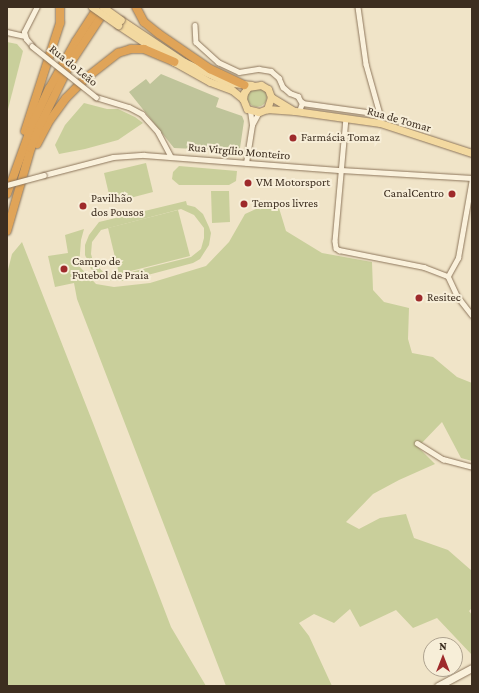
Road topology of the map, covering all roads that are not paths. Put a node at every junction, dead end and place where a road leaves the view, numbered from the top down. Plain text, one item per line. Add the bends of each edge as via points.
1 (37, 7) edge
2 (60, 7) edge
3 (92, 7) edge
4 (98, 7) edge
5 (104, 7) edge
6 (107, 7) edge
7 (136, 7) edge
8 (358, 7) edge
9 (120, 22) junction
10 (195, 25) dead end
11 (7, 32) edge
12 (24, 36) junction
13 (174, 62) junction
14 (248, 85) junction
15 (271, 97) junction
16 (243, 99) junction
17 (302, 102) junction
18 (267, 109) junction
19 (250, 111) junction
20 (297, 111) junction
21 (259, 112) junction
22 (380, 114) junction
23 (346, 118) junction
24 (380, 124) junction
25 (252, 125) junction
26 (472, 153) edge
27 (171, 156) junction
28 (246, 162) junction
29 (16, 166) junction
30 (24, 169) junction
31 (341, 170) junction
32 (472, 178) edge
33 (7, 185) edge
34 (7, 194) edge
35 (7, 232) edge
36 (448, 276) junction
37 (472, 315) edge
38 (417, 443) dead end
39 (472, 468) edge
40 (472, 668) edge
41 (438, 686) edge

1 - 12 street via 25,28
2 - 29 highway via 60,24 16,158
3 - 9 main road, Rua de Tomar, bridge
4 - 29 highway via 57,73
5 - 9 main road, Rua de Tomar, bridge
6 - 30 highway via 60,83 40,125
7 - 14 highway via 144,22 159,34 214,71
8 - 22 street via 366,64
9 - 13 main road, Rua de Tomar
9 - 14 main road, Rua de Tomar via 184,62 222,80
10 - 17 street via 196,42 218,62 239,72 259,69 271,71 279,78 283,87 298,96
11 - 12 street
12 - 27 street, Rua do Leão, bridge via 32,46 96,97 129,107 142,114 158,132
13 - 16 main road, Rua de Tomar via 210,82 232,90
13 - 30 highway via 154,52 139,49 122,51 110,58 86,78 57,109
14 - 15 main road, Rua de Tomar via 265,86
14 - 16 main road
15 - 18 main road
15 - 20 main road, Rua de Tomar
16 - 19 main road, Rua de Tomar
17 - 20 street
17 - 22 street
18 - 20 main road, Rua de Tomar
18 - 21 main road, Rua de Tomar
19 - 21 main road, Rua de Tomar
19 - 25 street
20 - 23 main road, Rua de Tomar
21 - 25 street
22 - 24 street
23 - 24 main road, Rua de Tomar
23 - 31 street
24 - 26 main road, Rua de Tomar
25 - 28 street
27 - 28 street, Rua Virgílio Monteiro
27 - 33 street, Rua Virgílio Monteiro, bridge via 119,156
28 - 31 street, Rua Virgílio Monteiro
29 - 34 highway
30 - 35 highway
31 - 32 street, Rua Virgílio Monteiro
31 - 36 street via 336,248
32 - 36 street via 458,258
36 - 37 street via 458,297
38 - 39 street via 443,459
40 - 41 street

